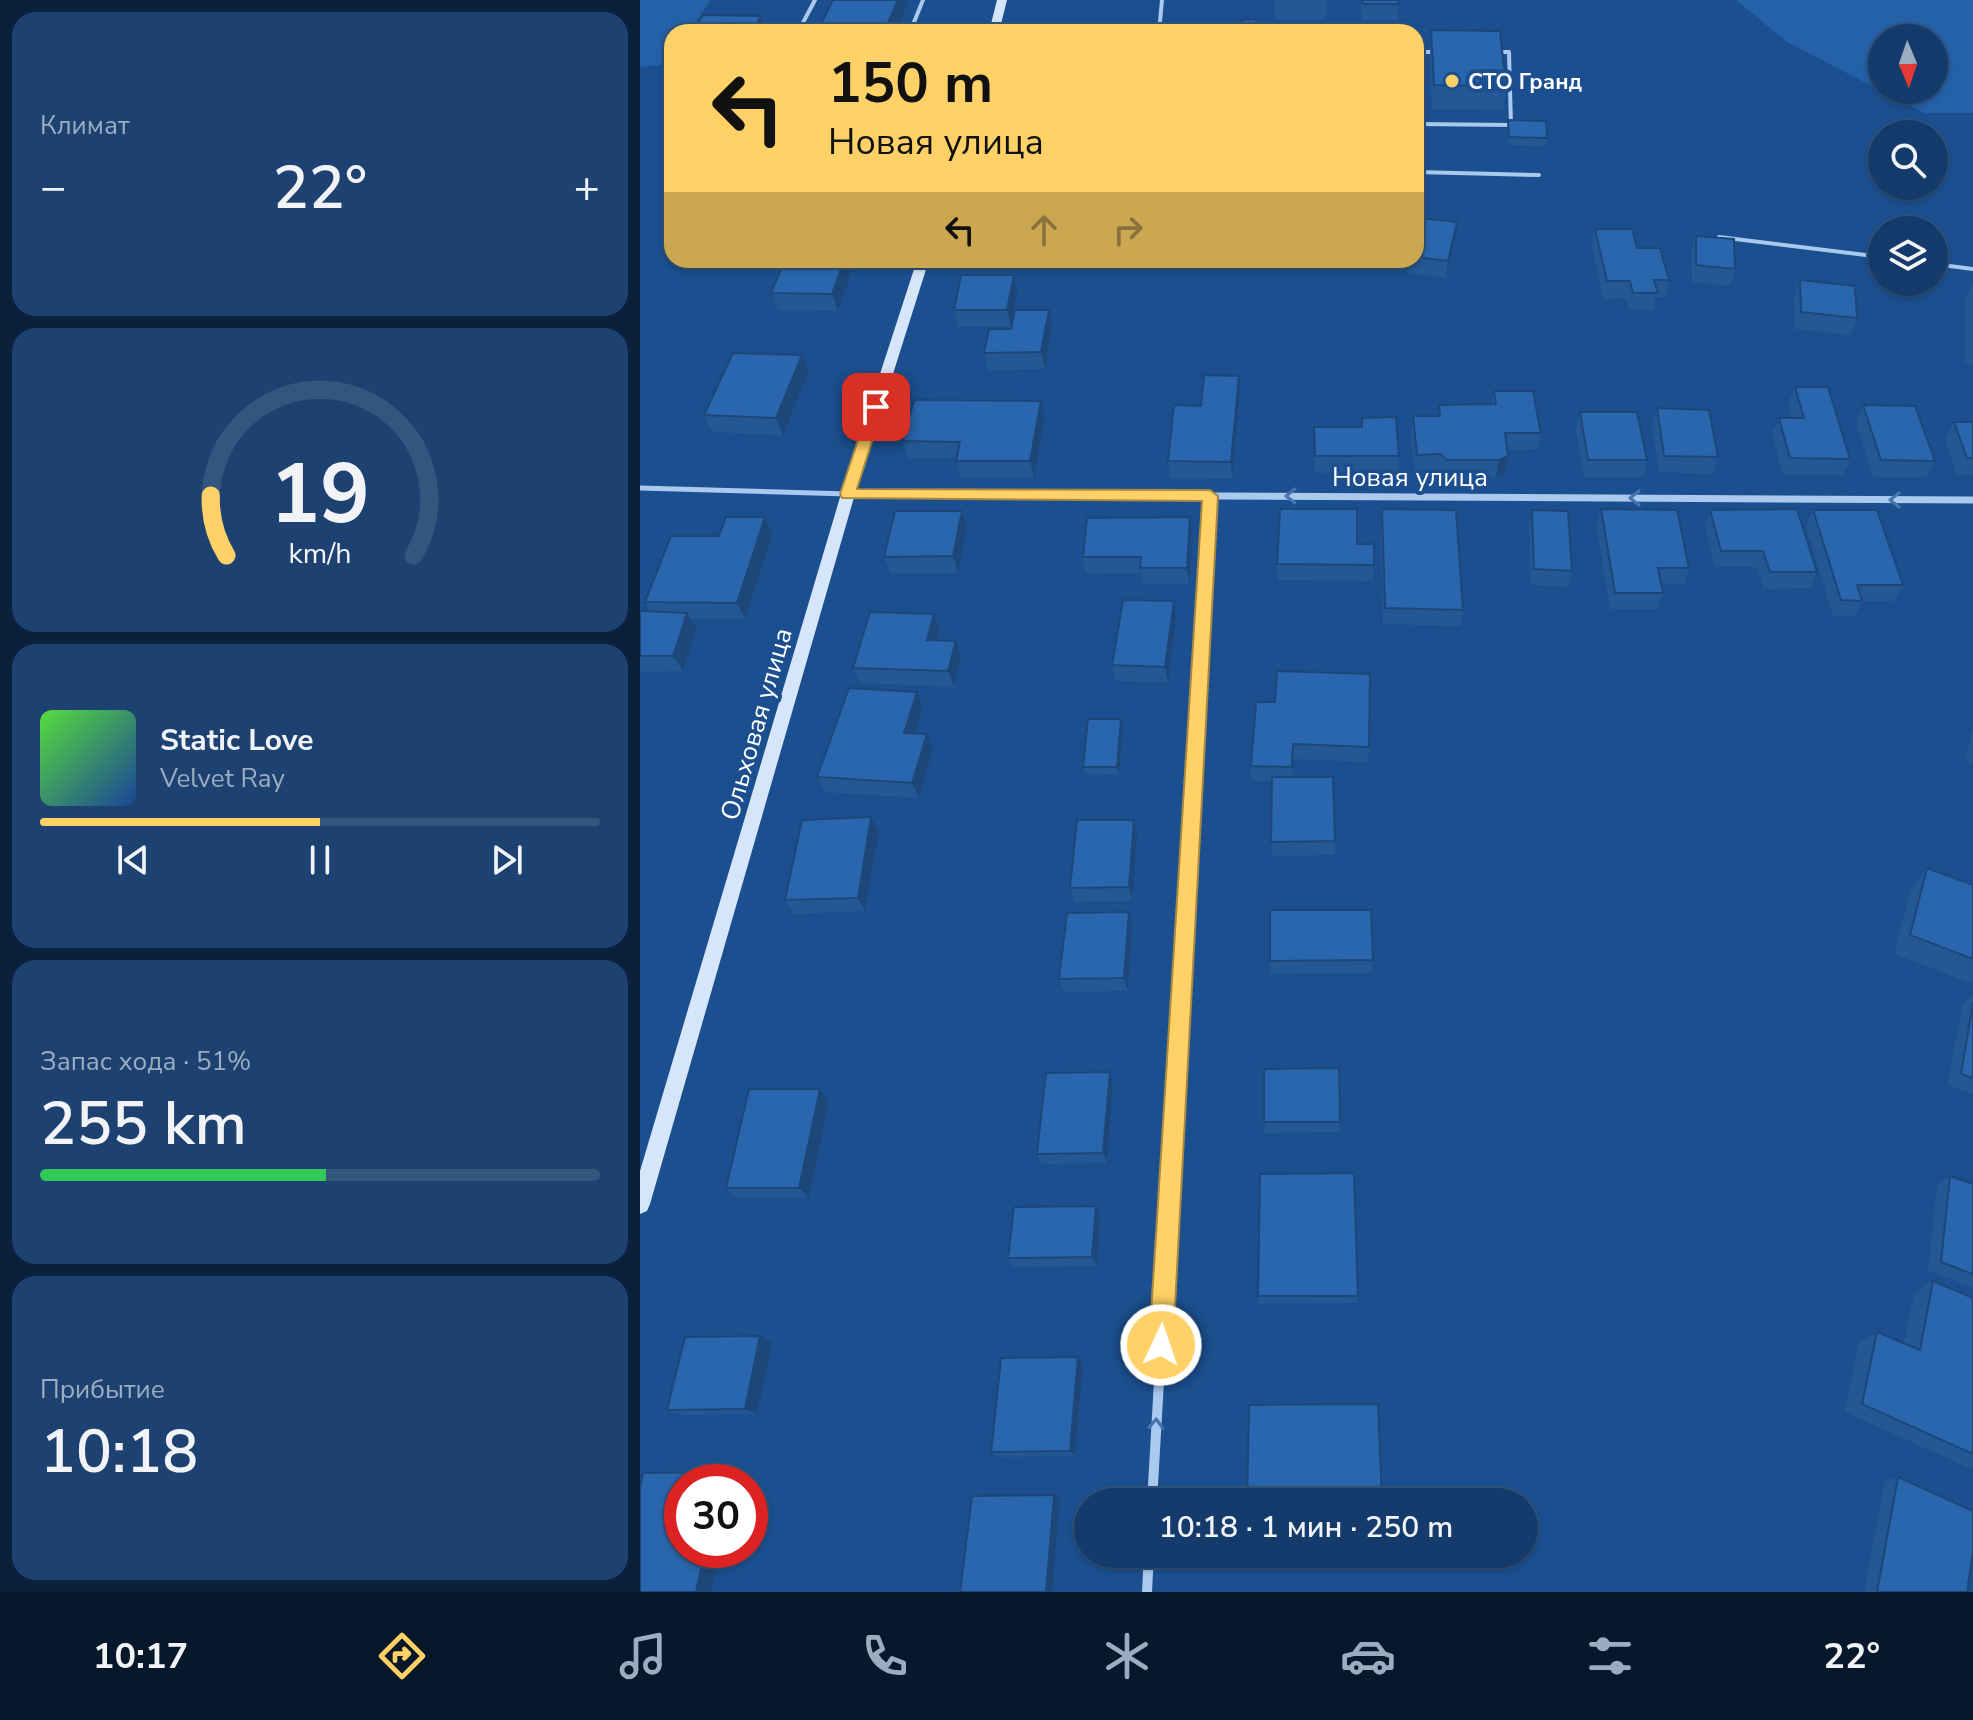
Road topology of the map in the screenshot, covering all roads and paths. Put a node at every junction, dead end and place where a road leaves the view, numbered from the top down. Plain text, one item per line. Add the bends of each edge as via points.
1 (815, 0) edge
2 (923, 0) edge
3 (1002, 0) edge
4 (1162, 0) edge
5 (802, 24) edge
6 (913, 24) edge
7 (996, 24) edge
8 (1160, 24) edge
9 (1424, 52) edge
10 (1447, 52) edge
11 (1494, 52) edge
12 (1424, 124) edge
13 (1424, 172) edge
14 (1539, 175) dead end
15 (1719, 237) edge
16 (1868, 255) edge
17 (1948, 266) edge
18 (920, 268) edge
19 (1973, 269) edge
20 (640, 488) edge
21 (848, 494) junction
22 (1210, 496) junction
23 (1973, 500) edge
24 (640, 1204) edge
25 (1153, 1488) edge
26 (1148, 1568) edge
27 (1147, 1592) edge

1 - 5 lane
2 - 6 lane
3 - 7 main road
4 - 8 lane
9 - 10 lane
11 - 12 lane via 1509,52 1511,125
13 - 14 lane
15 - 16 lane
17 - 19 lane
18 - 21 main road, Ольховая улица
20 - 21 lane
21 - 22 street, Новая улица
21 - 24 main road, Ольховая улица
23 -> 22 street, Новая улица
25 -> 22 street
26 - 27 street

